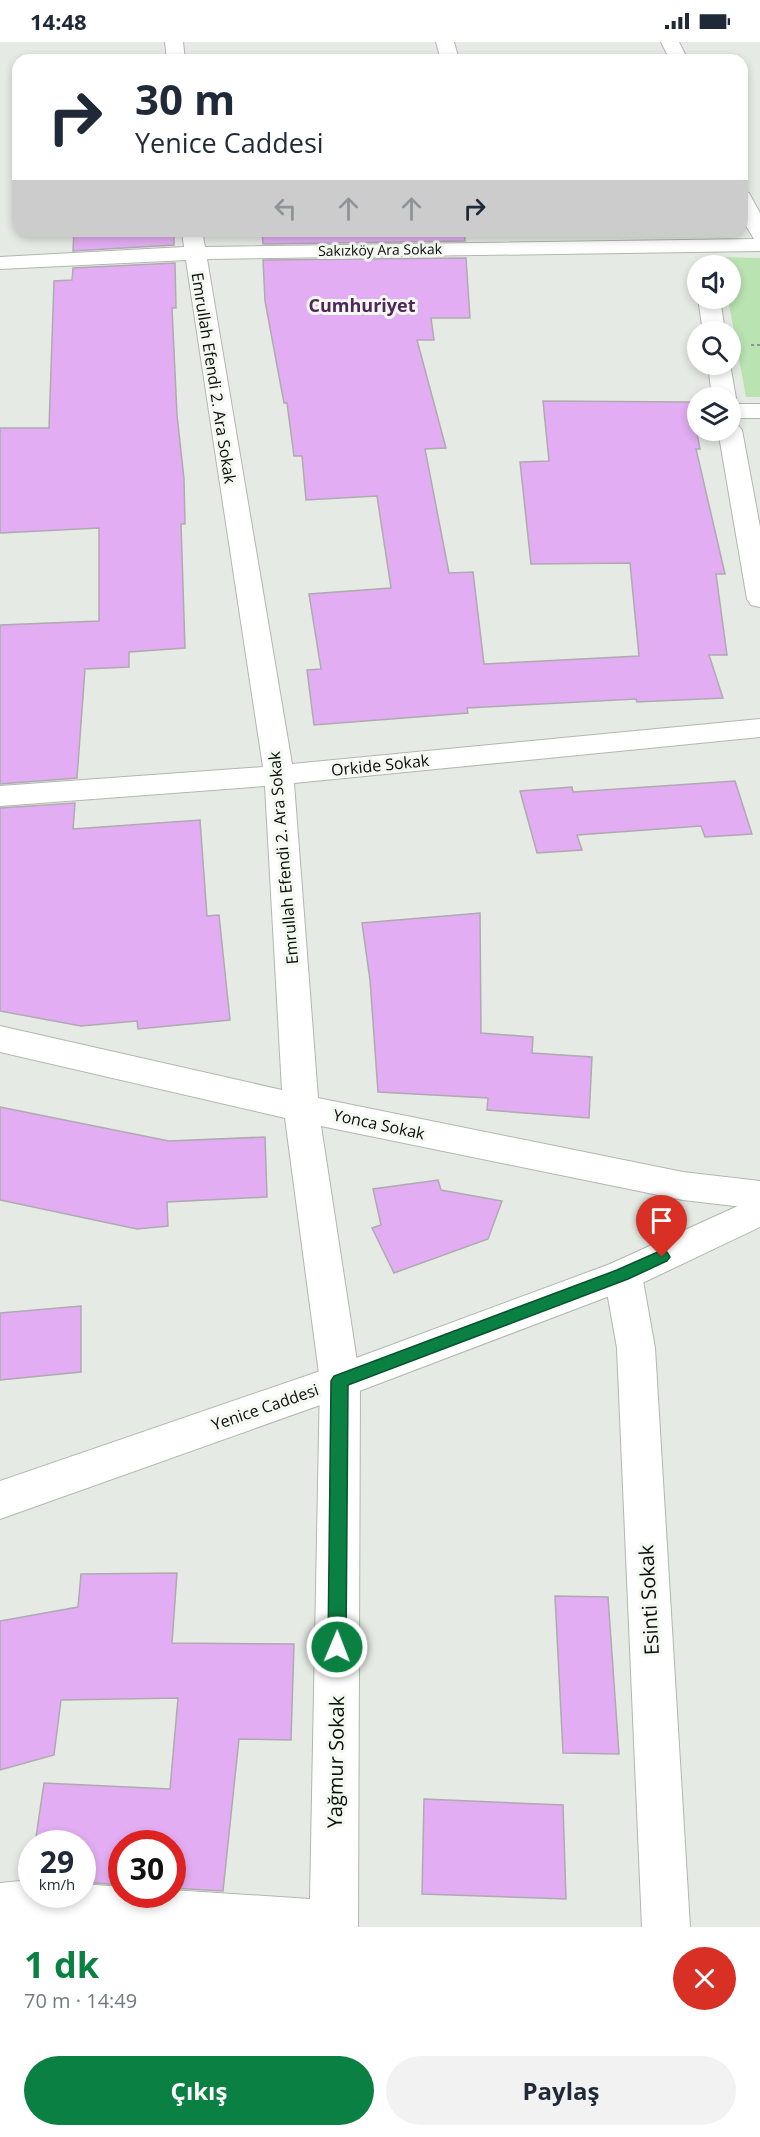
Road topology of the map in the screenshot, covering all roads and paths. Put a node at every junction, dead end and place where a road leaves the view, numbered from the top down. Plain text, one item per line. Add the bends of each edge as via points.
1 (748, 209) edge
2 (760, 234) edge
3 (511, 240) edge
4 (193, 242) edge
5 (760, 245) edge
6 (691, 255) edge
7 (708, 255) edge
8 (0, 263) edge
9 (751, 345) dead end
10 (760, 345) edge
11 (741, 411) edge
12 (760, 411) edge
13 (732, 441) edge
14 (760, 599) edge
15 (760, 728) edge
16 (279, 775) junction
17 (0, 796) edge
18 (0, 1039) edge
19 (301, 1108) junction
20 (760, 1195) edge
21 (760, 1211) edge
22 (622, 1275) junction
23 (340, 1381) junction
24 (0, 1500) edge
25 (0, 1907) edge
26 (334, 1926) edge
27 (666, 1927) edge

1 - 2 street
3 - 4 street, Sakızköy Ara Sokak
3 - 6 street, Sakızköy Ara Sokak
4 - 8 street, Sakızköy Ara Sokak
4 - 16 street, Emrullah Efendi 2. Ara Sokak
5 - 7 street, Sakızköy Ara Sokak
9 - 10 path
11 - 12 street
13 - 14 street
15 - 16 street, Orkide Sokak
16 - 17 street, Orkide Sokak
16 - 19 street, Emrullah Efendi 2. Ara Sokak
18 - 19 street, Yonca Sokak
19 - 20 street, Yonca Sokak via 683,1186
19 - 23 street, Emrullah Efendi 2. Ara Sokak
21 - 22 street, Yenice Caddesi
22 - 23 street, Yenice Caddesi
22 - 27 street, Esinti Sokak via 636,1348
23 - 24 street, Yenice Caddesi
23 - 26 street, Yağmur Sokak
25 - 26 street via 26,1904

